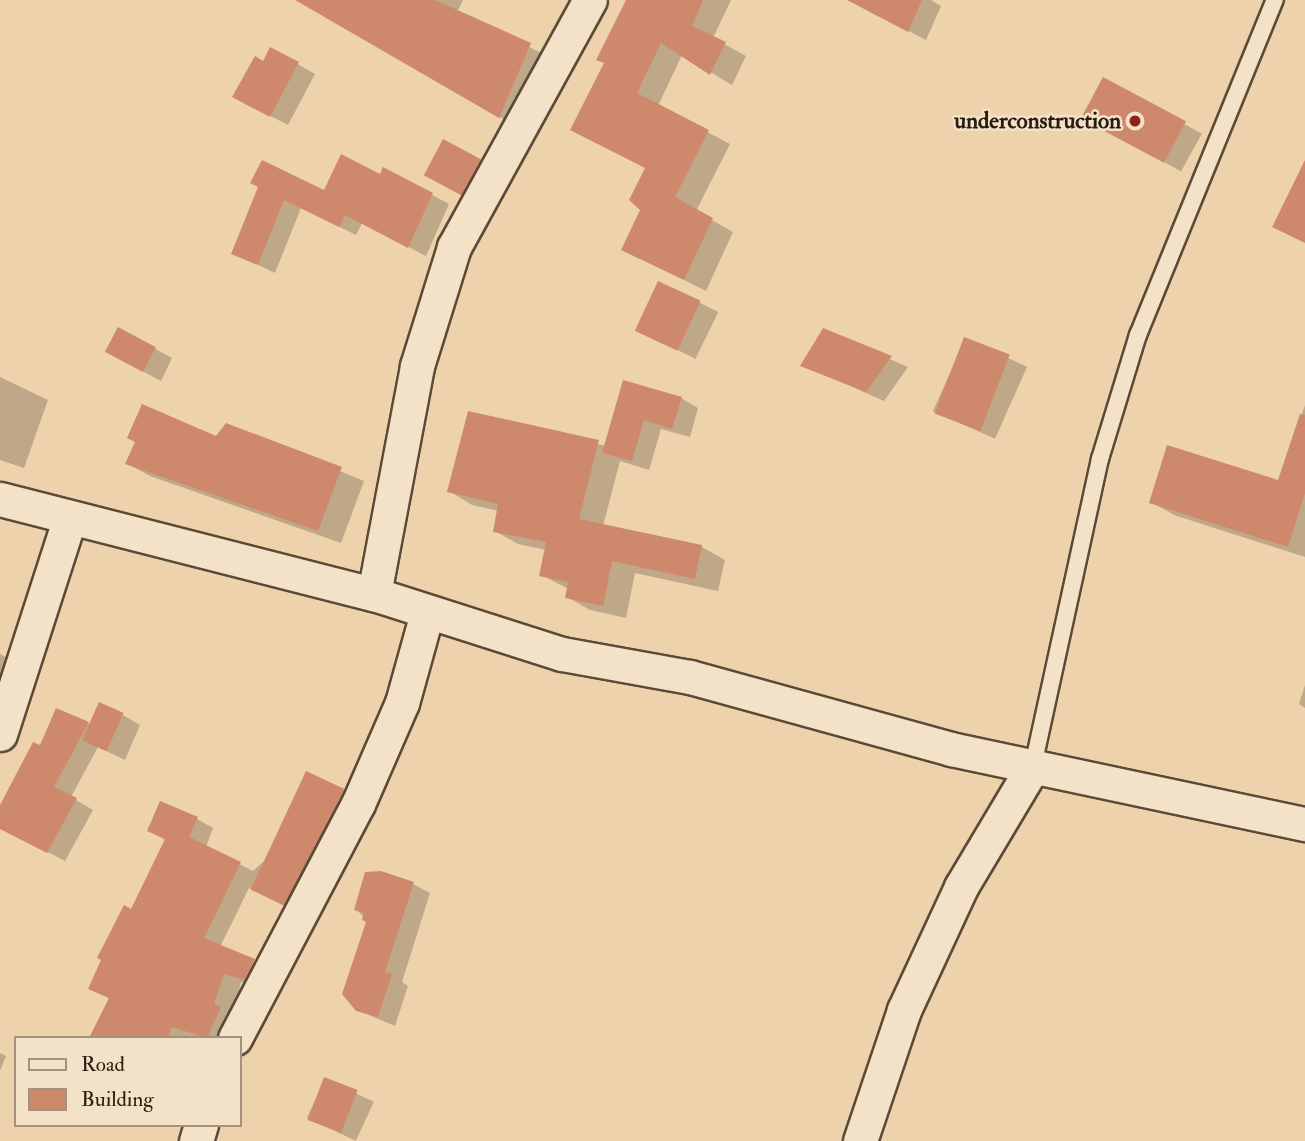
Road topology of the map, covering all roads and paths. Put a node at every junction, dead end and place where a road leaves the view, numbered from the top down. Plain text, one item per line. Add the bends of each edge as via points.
1 (590, 0) edge
2 (1275, 0) edge
3 (0, 499) edge
4 (69, 520) junction
5 (374, 594) junction
6 (427, 613) junction
7 (0, 734) edge
8 (1033, 766) junction
9 (1305, 824) edge
10 (236, 1036) edge
11 (860, 1141) edge

1 - 5 street via 454,247 417,366
2 - 8 lane via 1138,335 1100,459
3 - 4 street
4 - 5 street
4 - 7 street
5 - 6 street
6 - 8 street via 562,654 690,677 815,714
6 - 10 street via 402,703 358,804
8 - 9 street
8 - 11 street via 961,887 904,1010

